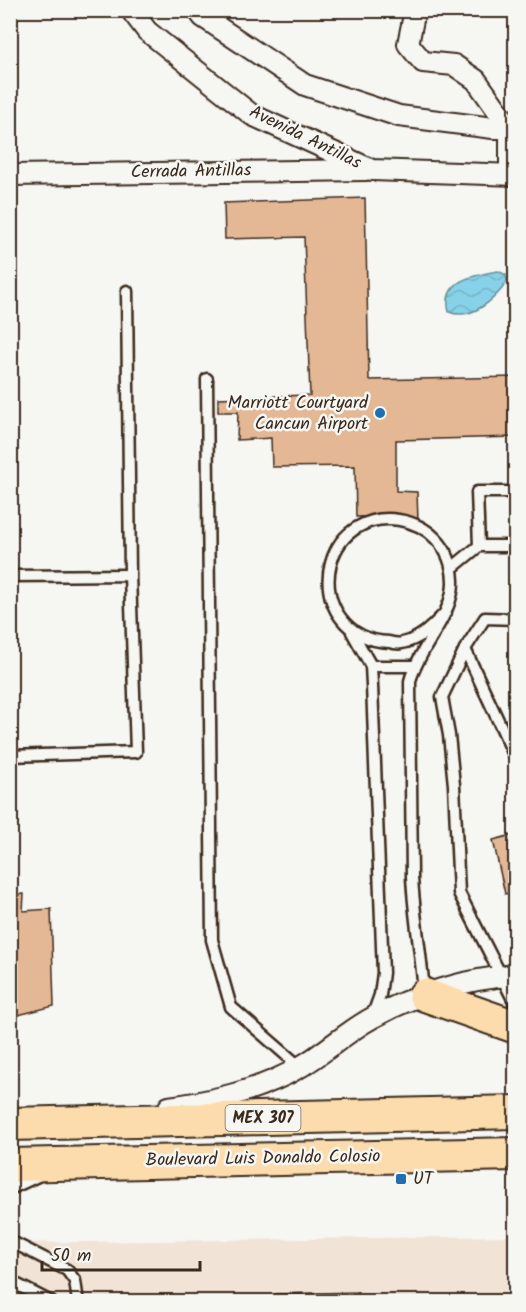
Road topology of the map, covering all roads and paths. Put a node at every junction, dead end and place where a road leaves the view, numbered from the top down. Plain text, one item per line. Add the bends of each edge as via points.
1 (131, 10) edge
2 (198, 10) edge
3 (415, 10) edge
4 (513, 128) edge
5 (372, 170) junction
6 (10, 175) edge
7 (513, 175) edge
8 (127, 291) dead end
9 (207, 379) dead end
10 (516, 492) edge
11 (479, 546) junction
12 (516, 546) edge
13 (452, 568) junction
14 (130, 575) junction
15 (10, 576) edge
16 (446, 612) junction
17 (516, 619) edge
18 (350, 629) junction
19 (465, 649) junction
20 (371, 666) junction
21 (414, 666) junction
22 (10, 756) edge
23 (516, 759) edge
24 (508, 975) edge
25 (425, 995) junction
26 (516, 1005) edge
27 (372, 1018) junction
28 (516, 1028) edge
29 (300, 1067) junction
30 (516, 1112) edge
31 (57, 1123) junction
32 (10, 1124) edge
33 (516, 1154) edge
34 (465, 1155) junction
35 (63, 1164) junction
36 (10, 1165) edge
37 (516, 1168) edge
38 (10, 1190) edge
39 (10, 1241) edge
40 (10, 1281) edge
41 (51, 1302) edge
42 (78, 1302) edge

1 - 5 street, Avenida Antillas via 147,31 252,115
2 - 4 street via 305,85 399,116
3 - 4 street via 408,44 423,62 454,65 476,80
4 - 7 street
5 - 6 street, Cerrada Antillas
5 - 7 street, Avenida Antillas
8 - 14 lane
9 - 29 lane via 212,940 231,1007
10 - 11 lane via 477,492
11 - 12 lane
11 - 13 lane
13 - 16 lane via 451,598
13 - 18 lane via 439,542 416,524 387,519 359,527 338,548 329,576 333,605
14 - 15 lane
14 - 22 lane via 135,752
16 - 18 lane via 428,632 402,643 375,642
16 - 21 lane
17 - 19 lane via 485,618
18 - 20 lane
19 - 23 lane
19 - 24 lane via 442,697 454,785 459,893
20 - 21 lane
20 - 27 lane via 383,974 381,995
21 - 25 lane via 410,681 412,877
24 - 25 street via 482,978
24 - 26 lane
25 - 27 street
25 - 28 main road
27 - 29 street
29 - 31 street via 237,1093 192,1104
30 - 31 main road, MEX 307
31 - 32 main road, MEX 307
33 - 34 main road, Boulevard Luis Donaldo Colosio
34 - 35 main road, Boulevard Luis Donaldo Colosio
34 - 37 street
35 - 36 main road, Boulevard Luis Donaldo Colosio
35 - 38 lane
39 - 42 lane via 67,1270 75,1281
40 - 41 lane

